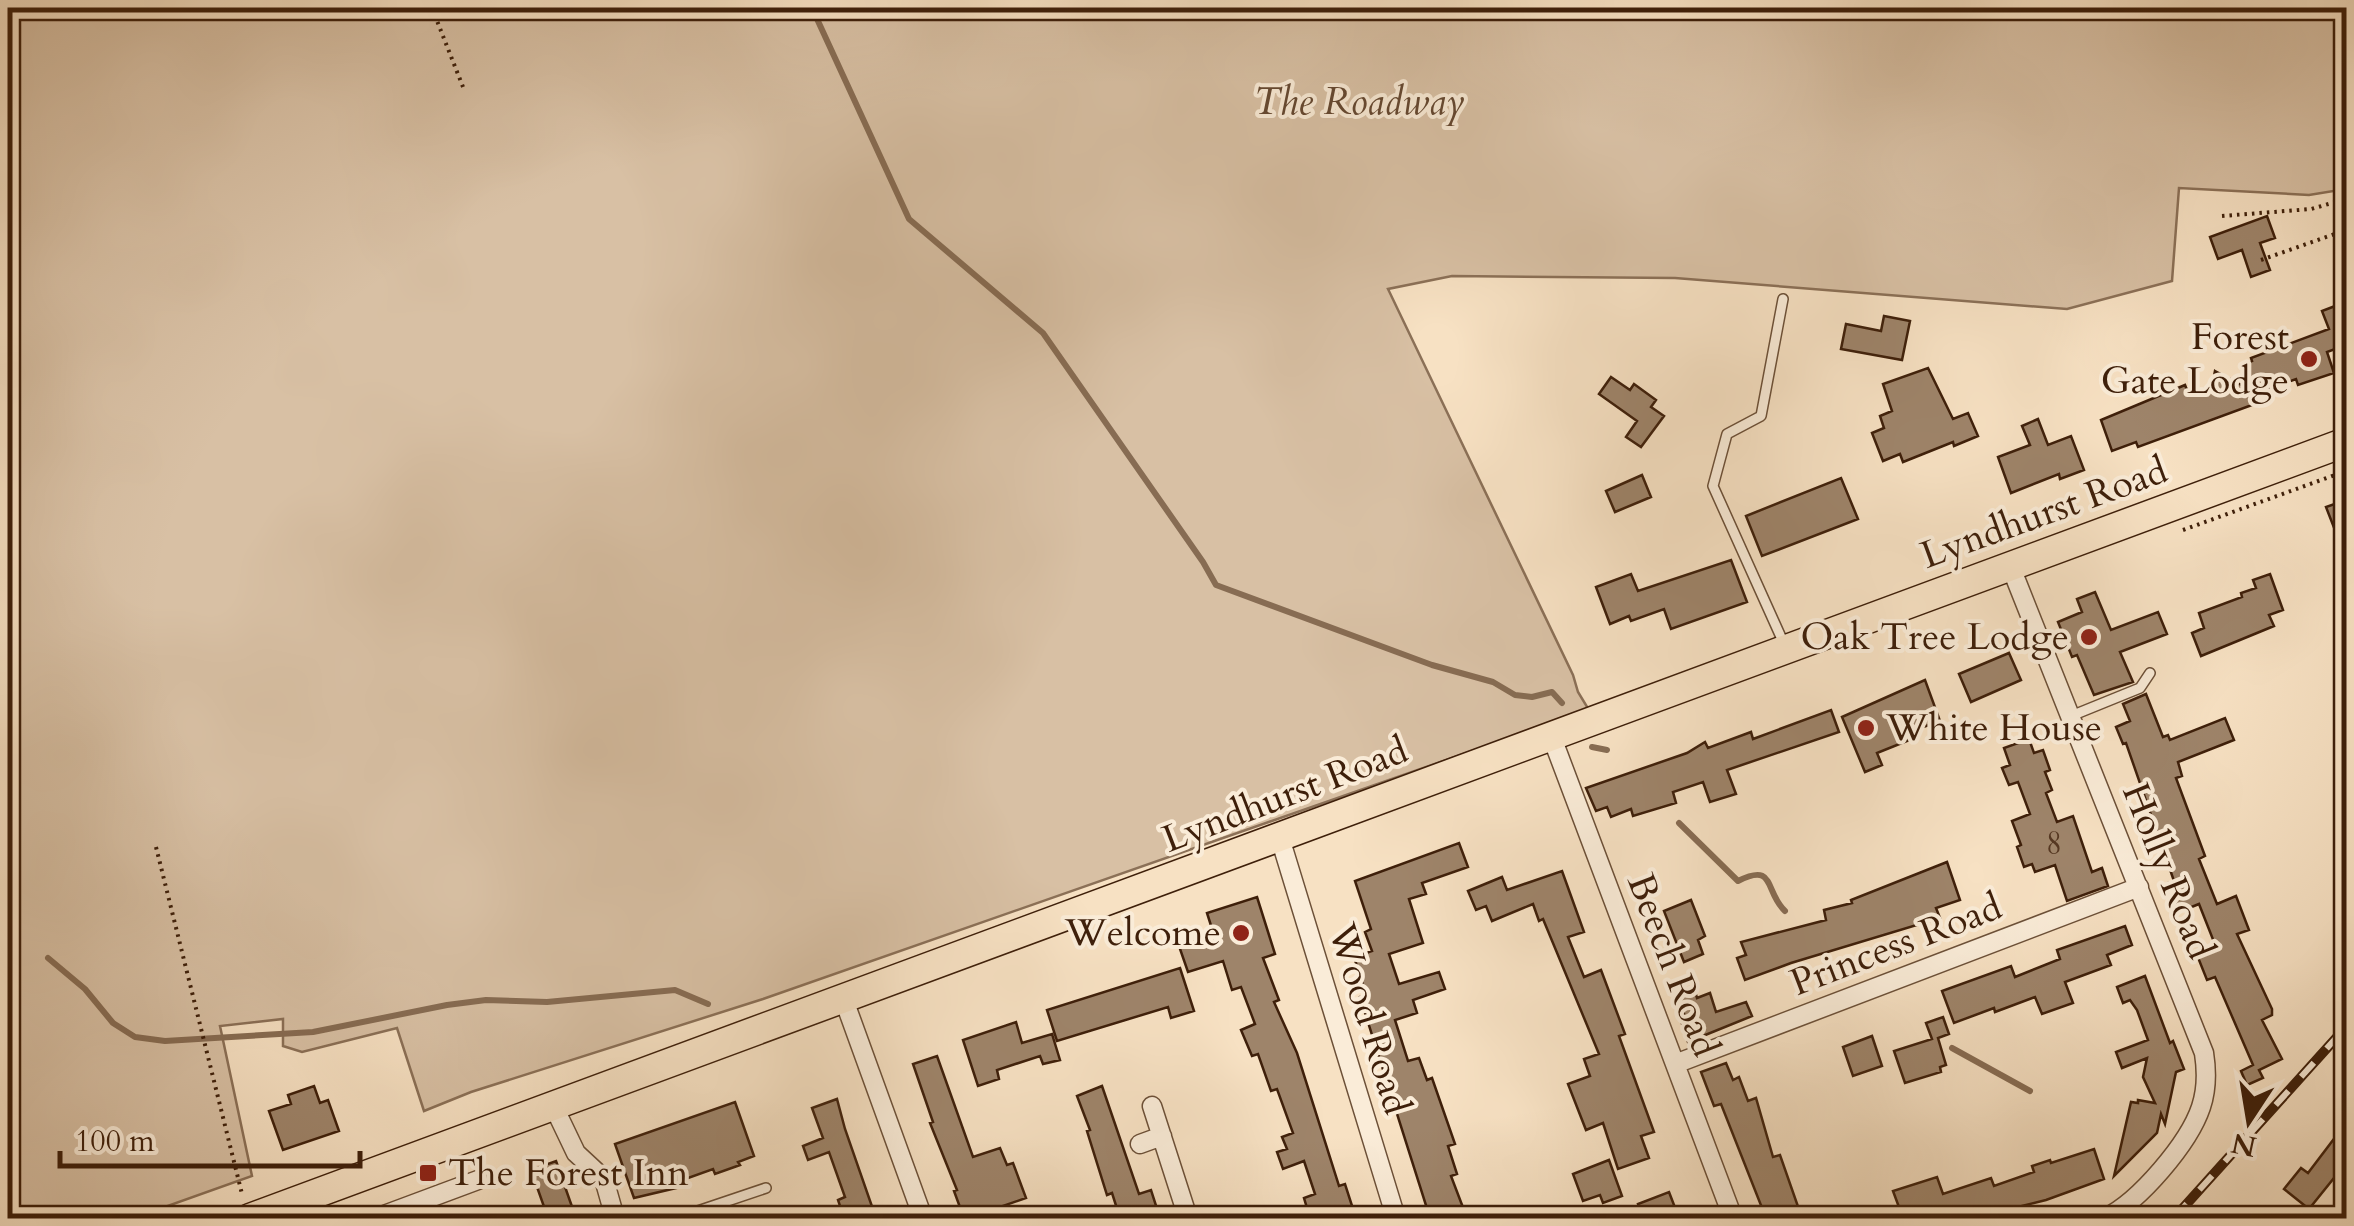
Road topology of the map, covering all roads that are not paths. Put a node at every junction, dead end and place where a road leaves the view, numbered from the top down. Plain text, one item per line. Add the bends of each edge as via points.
1 (1782, 299) dead end
2 (2346, 442) edge
3 (2010, 565) junction
4 (1786, 648) junction
5 (2150, 673) dead end
6 (2071, 716) junction
7 (1551, 735) junction
8 (1280, 838) junction
9 (2140, 887) junction
10 (844, 1000) junction
11 (1675, 1064) junction
12 (1152, 1106) dead end
13 (554, 1107) junction
14 (1162, 1136) junction
15 (1140, 1144) dead end
16 (478, 1180) dead end
17 (766, 1188) dead end
18 (247, 1209) edge
19 (2346, 1216) edge
20 (376, 1218) edge
21 (615, 1218) edge
22 (624, 1218) edge
23 (664, 1218) edge
24 (677, 1218) edge
25 (923, 1218) edge
26 (1188, 1218) edge
27 (1396, 1218) edge
28 (1733, 1218) edge
29 (2105, 1218) edge
30 (2338, 1218) edge

1 - 4 lane via 1762,416 1727,434 1713,486
2 - 3 main road, Lyndhurst Road
3 - 4 main road, Lyndhurst Road
3 - 6 street, Holly Road
4 - 7 main road, Lyndhurst Road
5 - 6 lane via 2140,688
6 - 9 street, Holly Road
7 - 8 main road, Lyndhurst Road
7 - 11 street, Beech Road
8 - 10 main road, Lyndhurst Road
8 - 27 street, Wood Road
9 - 11 street, Princess Road
9 - 29 street, Holly Road via 2207,1072 2190,1130 2141,1192
10 - 13 main road, Lyndhurst Road
10 - 25 street
11 - 28 street, Beech Road
12 - 14 street
13 - 18 main road, Lyndhurst Road
13 - 21 street via 576,1154 604,1179
14 - 15 street
14 - 26 street
16 - 20 street
17 - 24 lane
19 - 30 street
22 - 23 lane

